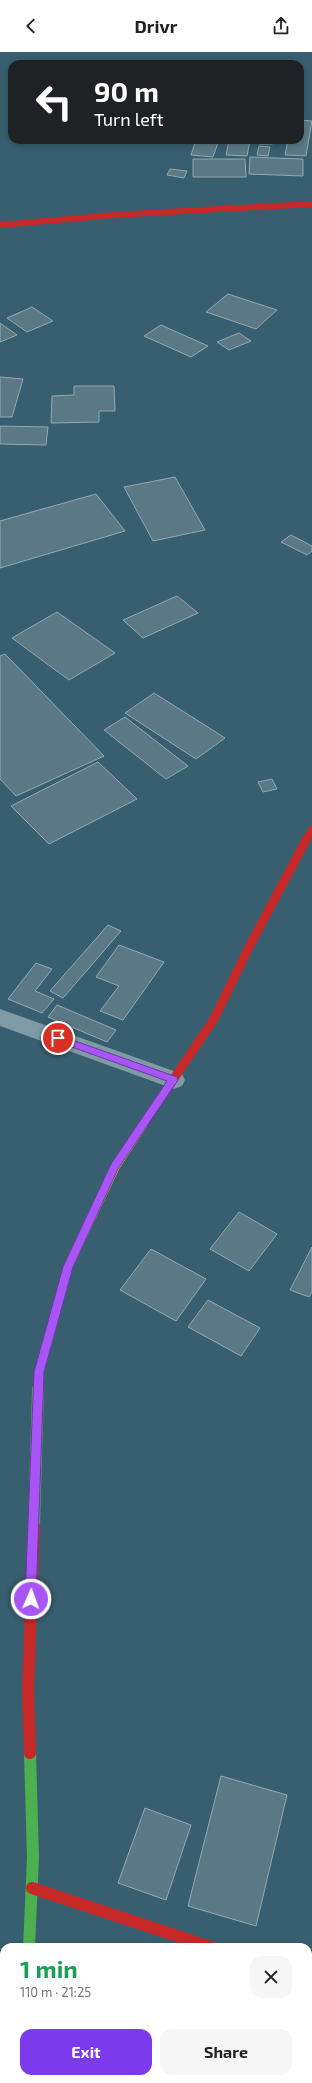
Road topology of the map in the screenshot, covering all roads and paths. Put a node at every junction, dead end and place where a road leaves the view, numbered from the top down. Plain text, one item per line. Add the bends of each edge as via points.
1 (312, 204) edge
2 (0, 224) edge
3 (312, 829) edge
4 (0, 1017) edge
5 (174, 1080) junction
6 (32, 1888) junction
7 (29, 1943) edge
8 (199, 1943) edge

1 - 2 street
3 - 5 street via 214,1019
4 - 5 street
5 - 6 street via 115,1167 68,1267 39,1372 28,1690
6 - 7 street
6 - 8 street

